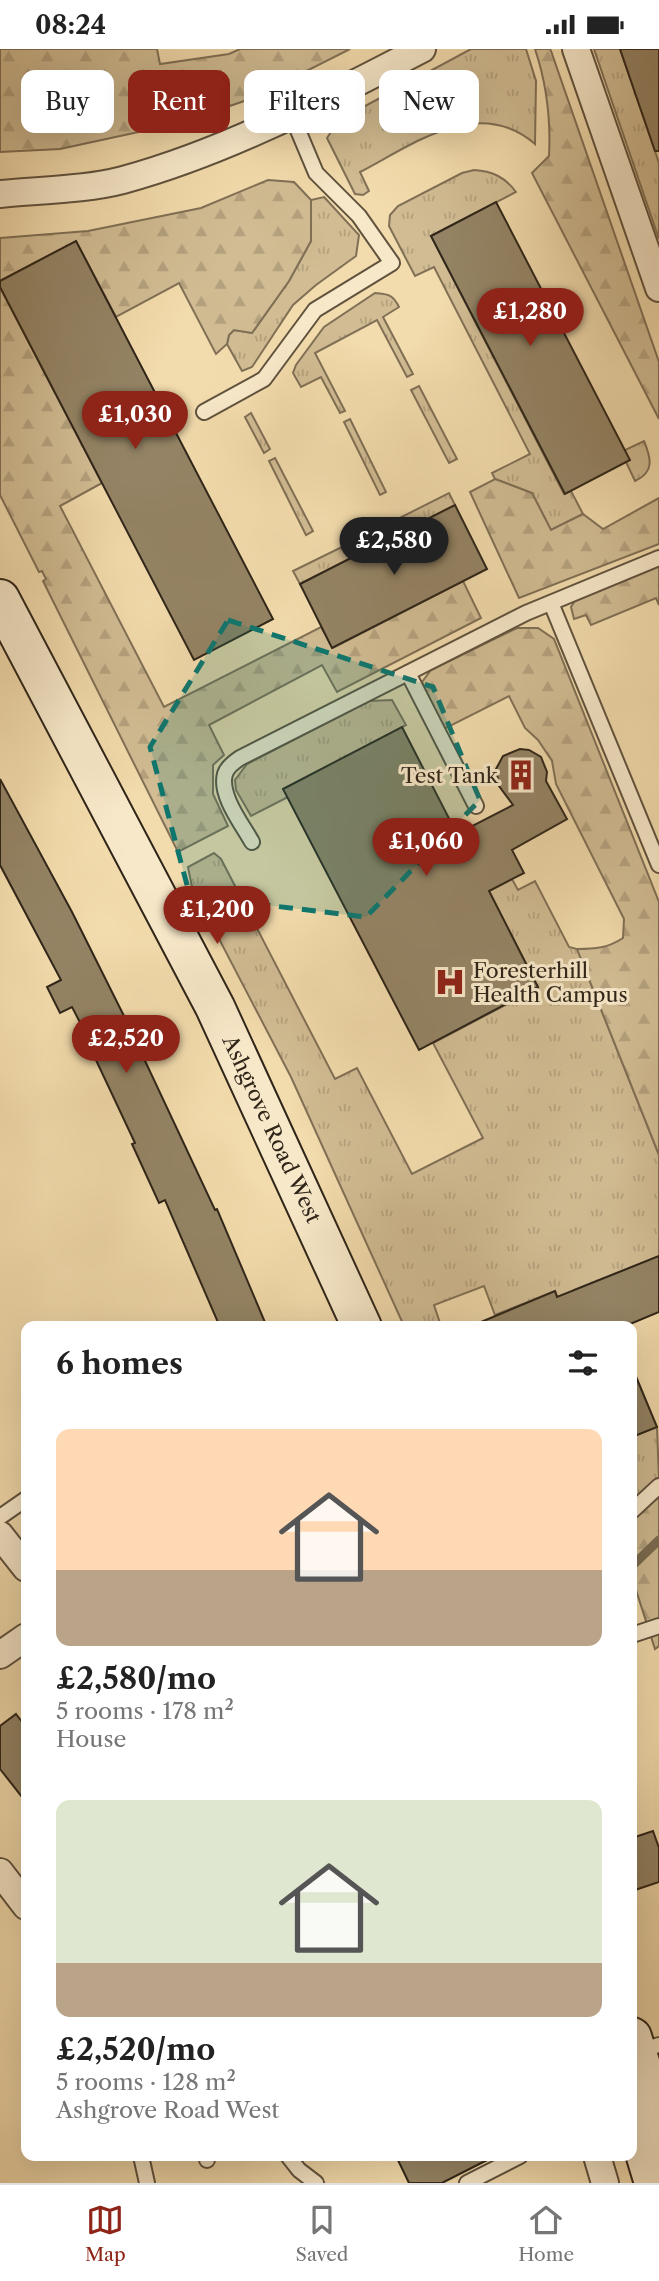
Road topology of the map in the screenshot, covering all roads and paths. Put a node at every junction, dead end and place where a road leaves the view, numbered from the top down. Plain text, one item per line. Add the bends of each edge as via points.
1 (422, 49) edge
2 (576, 49) edge
3 (365, 78) edge
4 (253, 133) edge
5 (299, 133) edge
6 (0, 194) edge
7 (659, 288) edge
8 (204, 412) dead end
9 (659, 558) edge
10 (0, 599) edge
11 (551, 603) junction
12 (408, 673) junction
13 (476, 806) dead end
14 (252, 842) dead end
15 (659, 865) edge
16 (359, 1321) edge
17 (659, 1486) edge
18 (21, 1502) edge
19 (637, 1506) edge
20 (0, 1517) edge
21 (0, 1535) edge
22 (21, 1562) edge
23 (659, 1626) edge
24 (637, 1633) edge
25 (21, 1640) edge
26 (0, 1655) edge
27 (0, 1872) edge
28 (21, 1899) edge
29 (641, 2065) edge
30 (659, 2123) edge
31 (142, 2161) edge
32 (292, 2161) edge
33 (510, 2161) edge
34 (598, 2161) edge
35 (147, 2183) edge
36 (316, 2183) edge
37 (467, 2183) edge
38 (605, 2183) edge
39 (654, 2183) edge

1 - 3 street
2 - 7 street
4 - 6 street via 202,155 120,180
5 - 8 lane via 316,173 359,216 392,263 315,310 264,379
9 - 11 lane
10 - 16 street, Ashgrove Road West via 215,1007
11 - 12 lane
11 - 15 lane
12 - 13 lane
12 - 14 lane via 230,766 225,775 226,793
17 - 19 lane
18 - 20 lane
21 - 22 street
23 - 24 lane
25 - 26 street
27 - 28 street
29 - 30 street
29 - 39 street
31 - 35 lane
32 - 36 lane
33 - 37 lane
34 - 38 street

